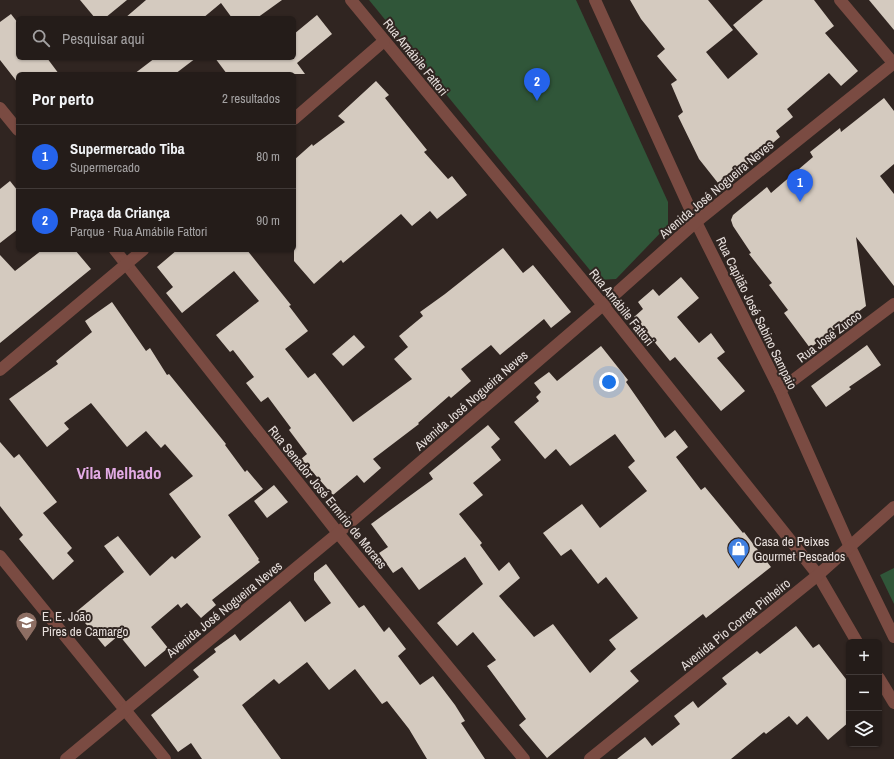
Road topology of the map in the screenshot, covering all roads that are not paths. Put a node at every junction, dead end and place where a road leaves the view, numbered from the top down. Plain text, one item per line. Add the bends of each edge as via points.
1 (351, 0) edge
2 (595, 0) edge
3 (840, 0) edge
4 (384, 41) junction
5 (894, 63) edge
6 (0, 108) edge
7 (296, 117) edge
8 (16, 128) edge
9 (696, 222) junction
10 (117, 252) edge
11 (141, 252) edge
12 (126, 264) junction
13 (894, 304) edge
14 (603, 305) junction
15 (0, 370) edge
16 (780, 390) junction
17 (894, 507) edge
18 (338, 534) junction
19 (849, 545) junction
20 (0, 556) edge
21 (818, 575) junction
22 (894, 637) edge
23 (855, 639) edge
24 (882, 683) edge
25 (894, 704) edge
26 (124, 709) junction
27 (66, 759) edge
28 (165, 759) edge
29 (524, 759) edge
30 (590, 759) edge

1 - 4 street, Rua Amábile Fattori
2 - 9 street, Rua Capitão José Sabino Sampaio
3 - 5 street
4 - 7 street
4 - 14 street, Rua Amábile Fattori
5 - 9 street, Avenida José Nogueira Neves
6 - 8 street
9 - 14 street, Avenida José Nogueira Neves
9 - 16 street, Rua Capitão José Sabino Sampaio
10 - 12 street, Rua Senador José Ermirio de Moraes
11 - 12 street
12 - 15 street
12 - 18 street, Rua Senador José Ermirio de Moraes
13 - 16 street, Rua José Zucco
14 - 18 street, Avenida José Nogueira Neves
14 - 21 street, Rua Amábile Fattori
16 - 19 street, Rua Capitão José Sabino Sampaio
17 - 19 street, Avenida Pio Correa Pinheiro
18 - 26 street, Avenida José Nogueira Neves
18 - 29 street, Rua Senador José Ermirio de Moraes
19 - 21 street, Avenida Pio Correa Pinheiro
19 - 22 street, Rua Capitão José Sabino Sampaio
20 - 26 street
21 - 23 street, Rua Amábile Fattori
21 - 30 street, Avenida Pio Correa Pinheiro
24 - 25 street
26 - 27 street, Avenida José Nogueira Neves
26 - 28 street

